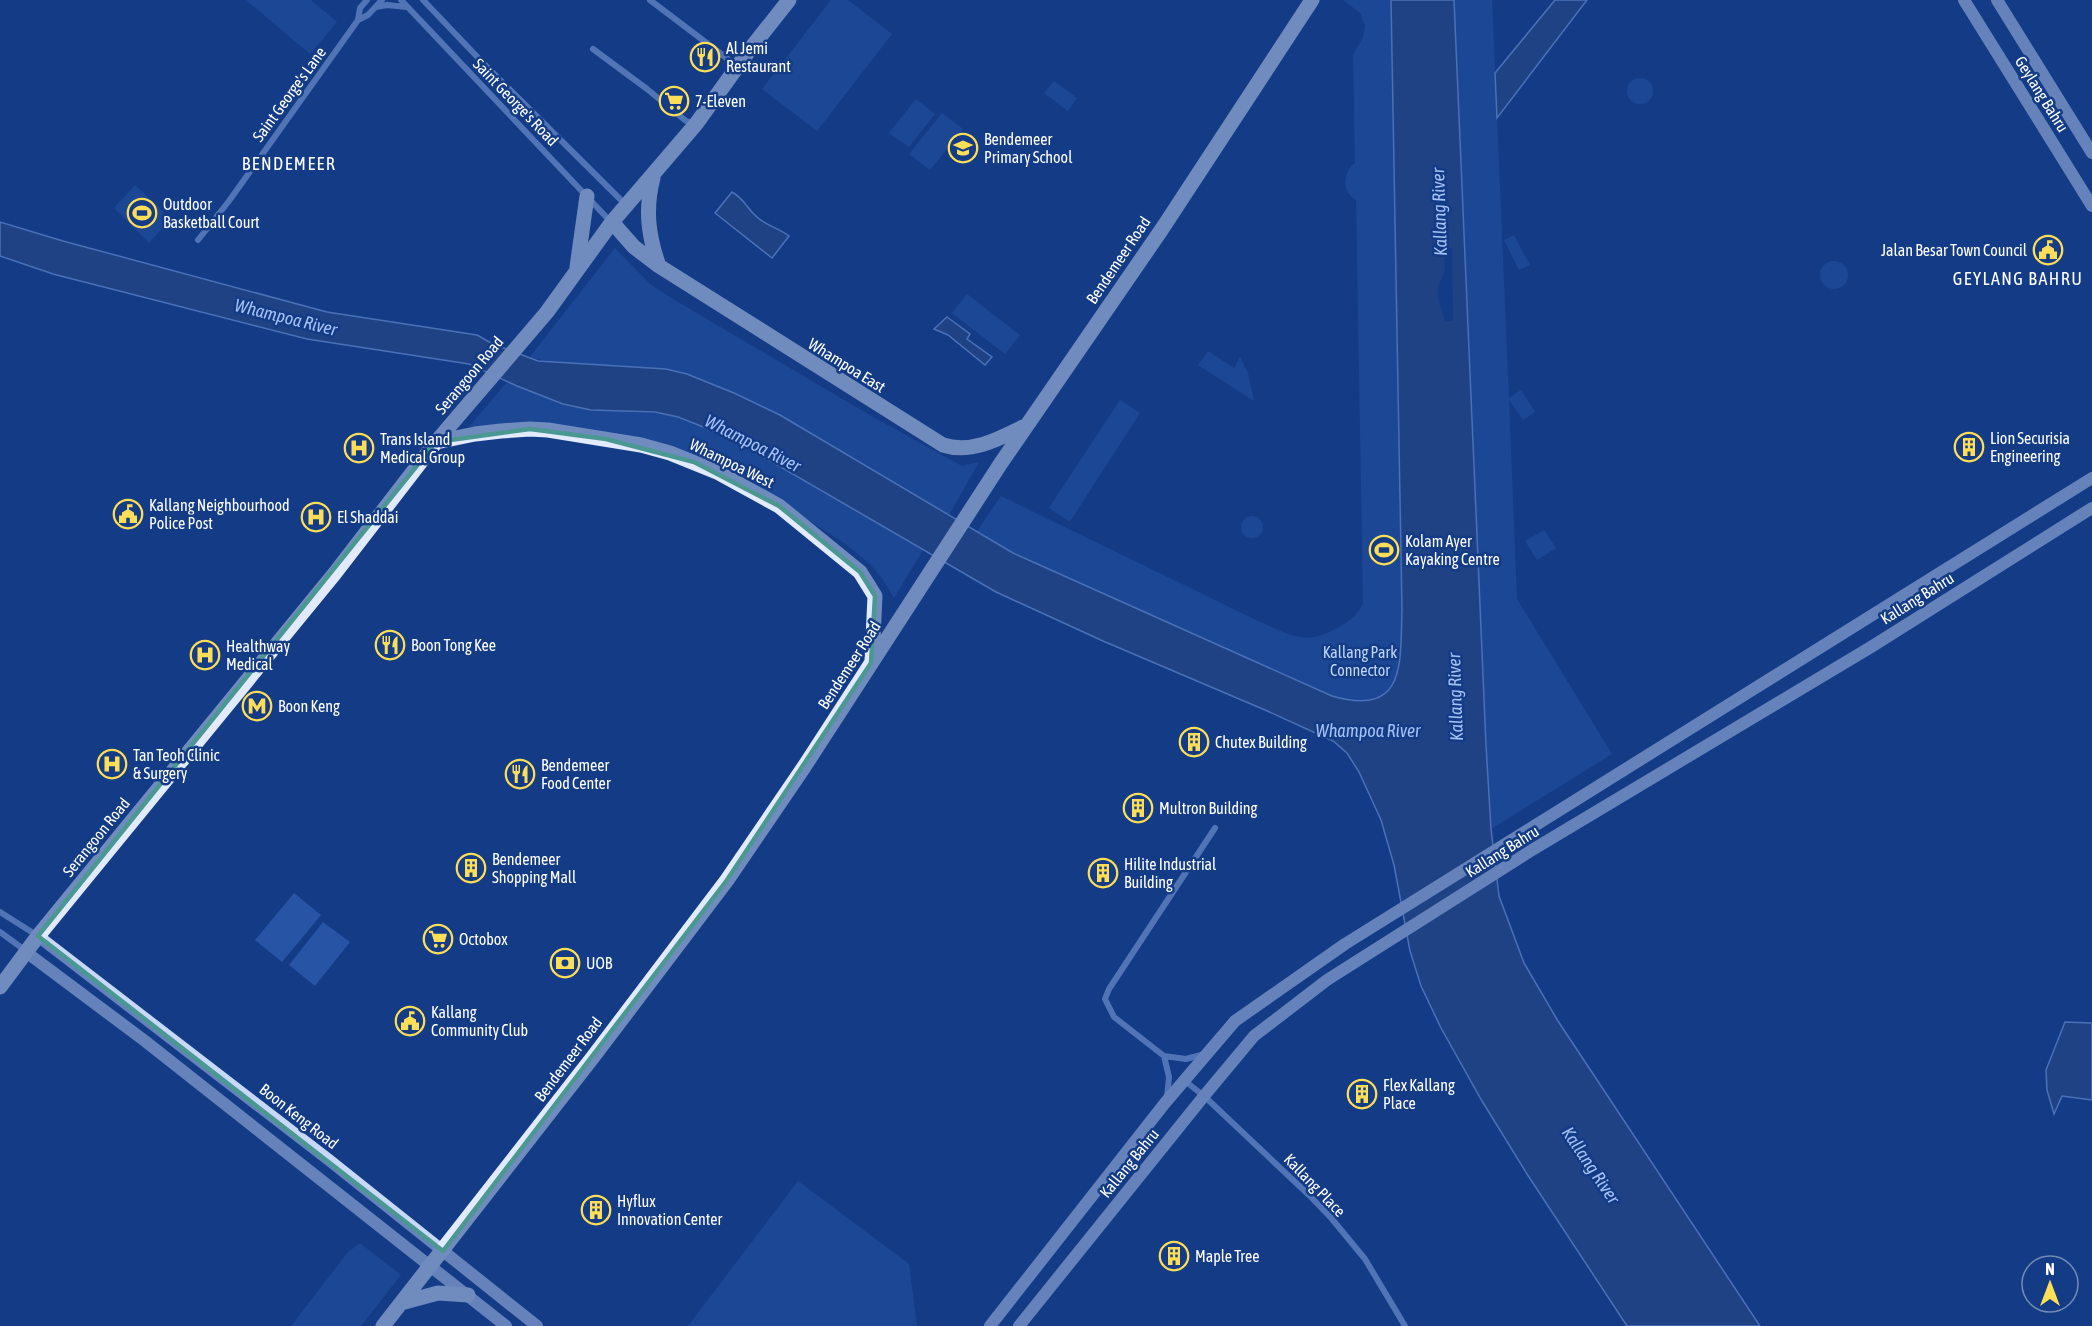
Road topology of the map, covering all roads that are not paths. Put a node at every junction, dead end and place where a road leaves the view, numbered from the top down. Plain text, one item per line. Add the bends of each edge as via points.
1 (367, 0) edge
2 (382, 0) edge
3 (400, 0) edge
4 (423, 0) edge
5 (650, 0) edge
6 (789, 0) edge
7 (1312, 0) edge
8 (1964, 0) edge
9 (1997, 0) edge
10 (376, 7) junction
11 (407, 7) junction
12 (358, 20) junction
13 (593, 50) dead end
14 (737, 66) junction
15 (696, 124) junction
16 (2092, 153) edge
17 (653, 175) junction
18 (587, 196) junction
19 (626, 205) junction
20 (2092, 206) edge
21 (612, 222) junction
22 (198, 240) dead end
23 (659, 266) junction
24 (576, 270) junction
25 (1026, 425) junction
26 (436, 442) junction
27 (2092, 478) edge
28 (2092, 508) edge
29 (871, 663) junction
30 (1215, 828) dead end
31 (0, 912) edge
32 (0, 932) edge
33 (38, 936) junction
34 (26, 952) junction
35 (0, 987) edge
36 (1210, 1051) junction
37 (1164, 1056) junction
38 (1185, 1081) junction
39 (1204, 1096) junction
40 (1165, 1103) junction
41 (443, 1251) junction
42 (431, 1265) junction
43 (468, 1295) junction
44 (401, 1303) junction
45 (383, 1326) edge
46 (506, 1326) edge
47 (537, 1326) edge
48 (990, 1326) edge
49 (1019, 1326) edge
50 (1405, 1326) edge

1 - 12 street, Saint George's Lane via 360,8
2 - 10 street, Saint George's Lane
3 - 11 street, Saint George's Road
4 - 19 street, Saint George's Road
5 - 14 street
6 - 14 main road, Serangoon Road
7 - 25 main road, Bendemeer Road via 1162,229
8 - 20 main road, Geylang Bahru
9 - 16 main road, Geylang Bahru
10 - 11 street
10 - 12 street, Saint George's Lane
11 - 18 street, Saint George's Road
12 - 22 street, Saint George's Lane
13 - 15 street
14 - 15 main road, Serangoon Road
15 - 17 main road, Serangoon Road
17 - 19 main road, Serangoon Road
17 - 23 main road via 647,221
18 - 21 street, Saint George's Road
18 - 24 main road
19 - 21 main road, Serangoon Road
21 - 23 main road, Whampoa East via 634,247
21 - 24 main road, Serangoon Road
23 - 25 main road, Whampoa East via 943,446 972,447
24 - 26 main road, Serangoon Road via 547,312
25 - 29 main road, Bendemeer Road
26 - 29 main road, Whampoa West via 484,433 548,430 641,445 717,472 779,507 860,572 875,596
26 - 33 main road, Serangoon Road via 305,610
27 - 36 main road, Kallang Bahru via 1376,925 1235,1021
28 - 39 main road, Kallang Bahru via 1327,980 1254,1036
29 - 41 main road, Bendemeer Road via 727,880
30 - 37 street via 1105,999 1114,1017
31 - 33 street
32 - 34 street
33 - 34 main road, Serangoon Road
33 - 41 main road, Boon Keng Road
34 - 35 main road, Serangoon Road
34 - 42 main road
36 - 37 street via 1191,1058
36 - 38 main road, Kallang Bahru
37 - 40 street via 1169,1088
38 - 39 street, Kallang Place
38 - 40 main road, Kallang Bahru
39 - 49 main road, Kallang Bahru
39 - 50 street, Kallang Place via 1326,1212 1365,1259
40 - 48 main road, Kallang Bahru
41 - 42 main road, Bendemeer Road
41 - 47 main road, Boon Keng Road
42 - 43 main road
42 - 44 main road, Bendemeer Road
43 - 44 main road via 438,1293
43 - 46 main road
44 - 45 main road, Bendemeer Road

